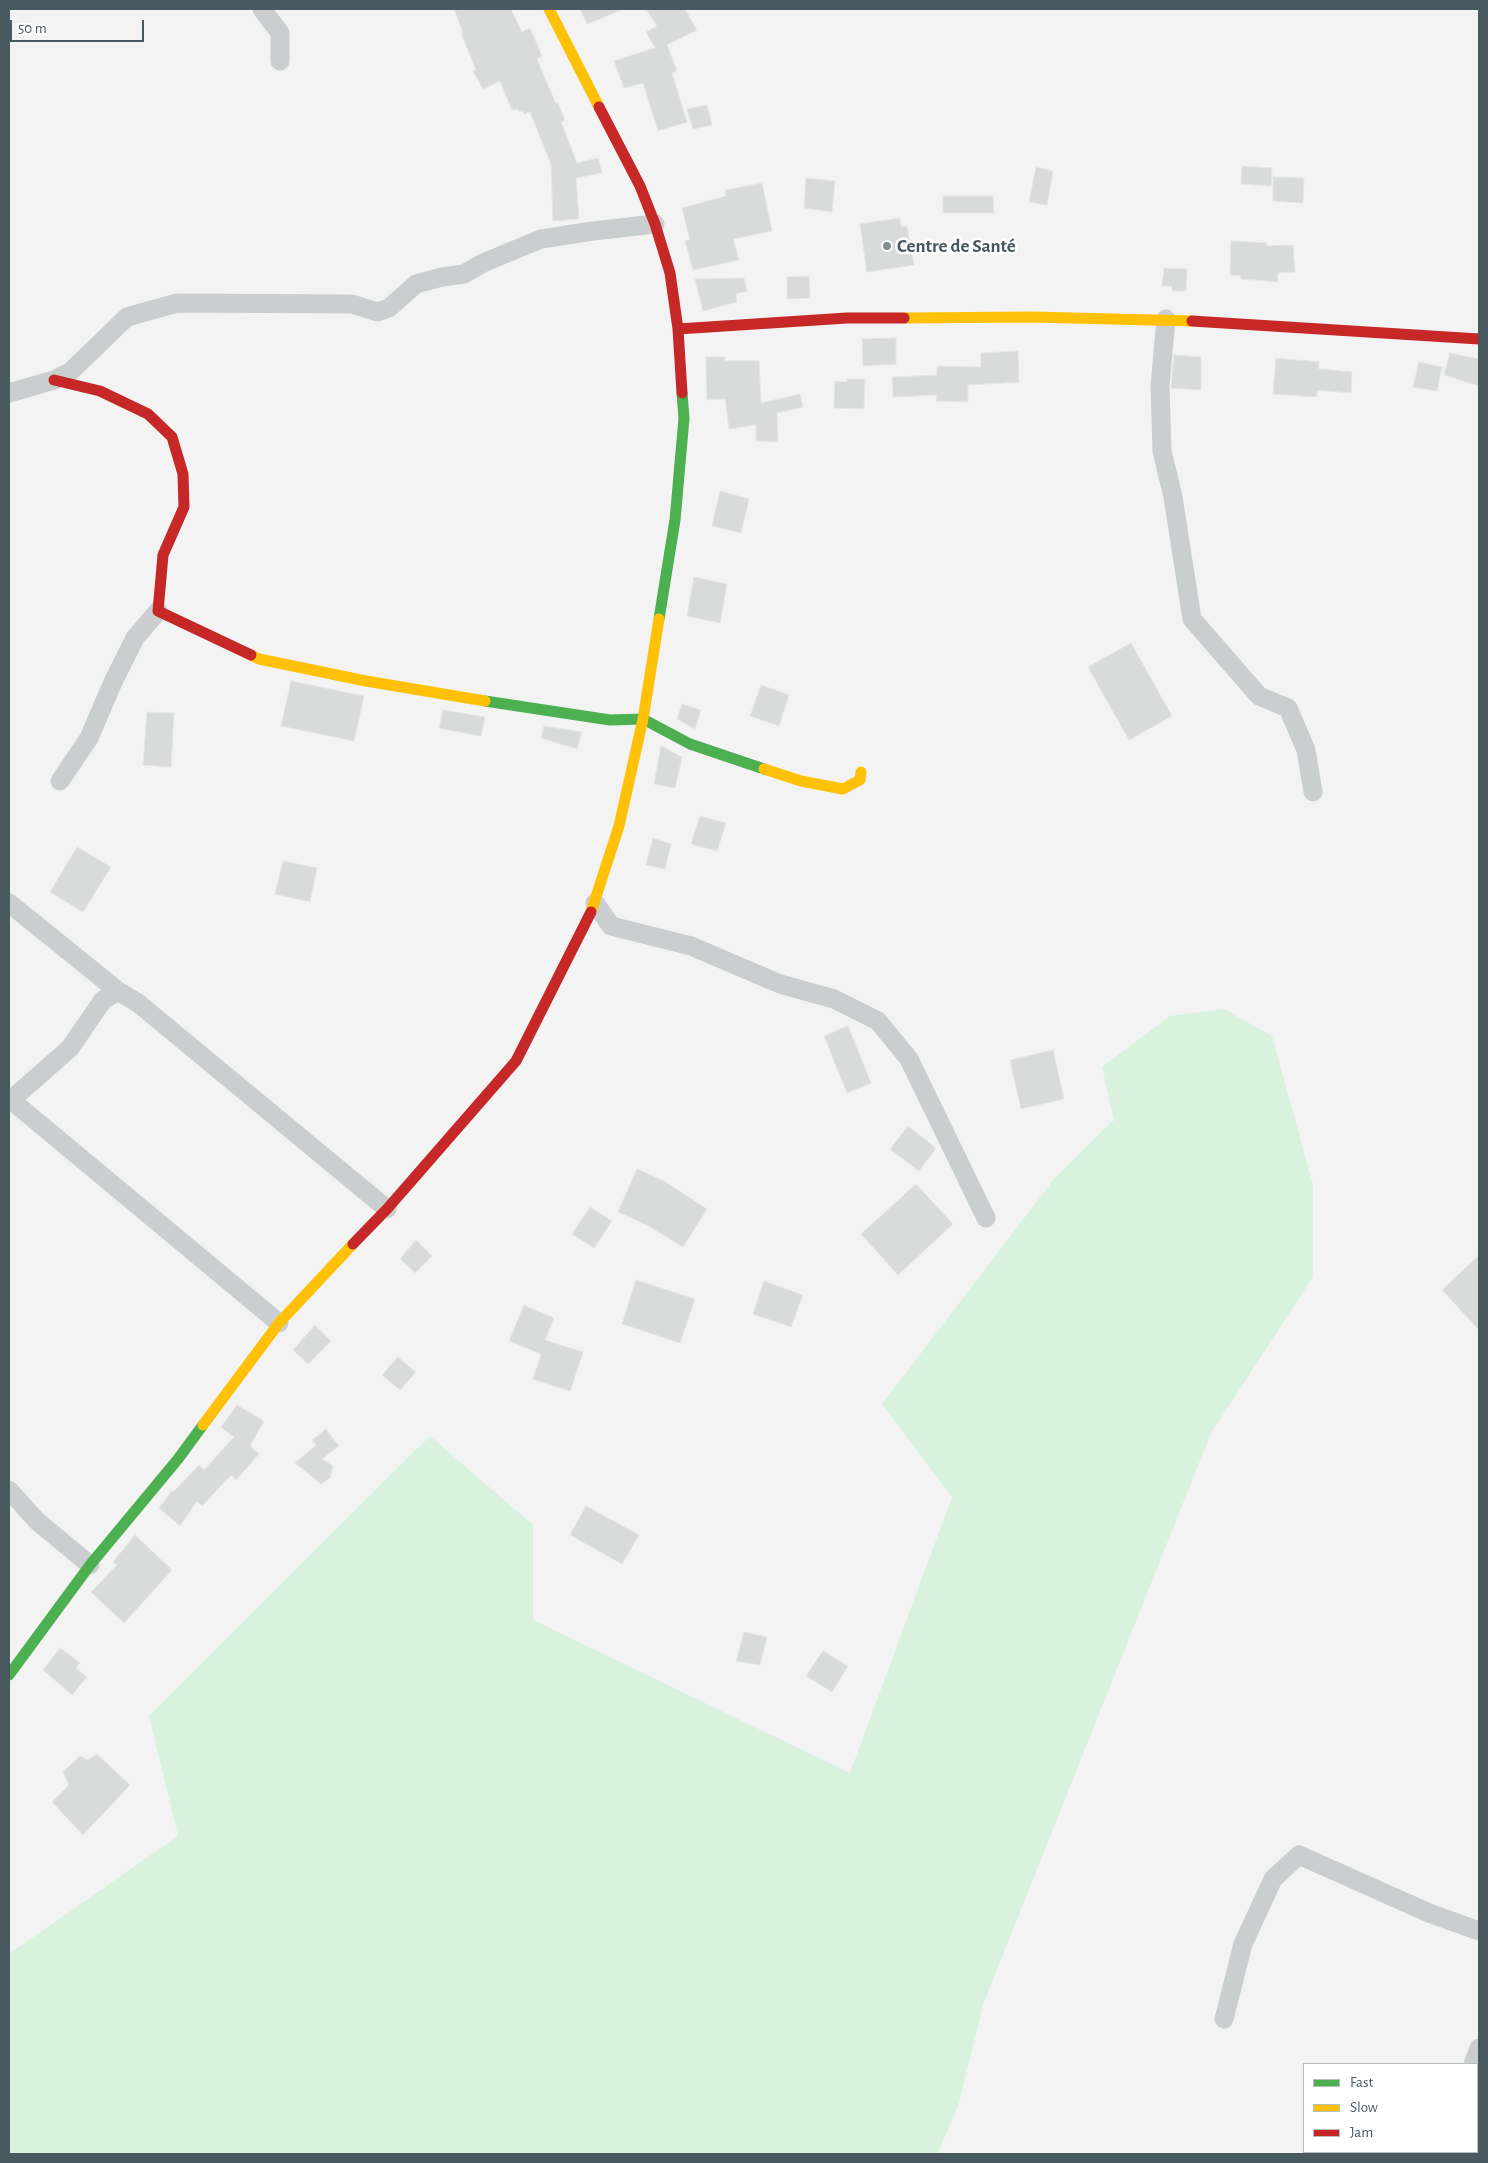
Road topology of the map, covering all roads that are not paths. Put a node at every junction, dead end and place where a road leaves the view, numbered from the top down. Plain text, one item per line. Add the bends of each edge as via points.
1 (262, 9) edge
2 (549, 9) edge
3 (280, 61) dead end
4 (655, 224) junction
5 (1166, 319) junction
6 (678, 329) junction
7 (1479, 340) edge
8 (54, 380) junction
9 (9, 393) edge
10 (158, 610) junction
11 (643, 719) junction
12 (861, 772) dead end
13 (60, 781) dead end
14 (1313, 792) dead end
15 (9, 903) edge
16 (595, 903) junction
17 (118, 991) junction
18 (9, 1100) edge
19 (387, 1210) junction
20 (986, 1218) dead end
21 (279, 1323) junction
22 (9, 1490) edge
23 (90, 1565) junction
24 (9, 1675) edge
25 (1479, 1930) edge
26 (1224, 2019) dead end
27 (1479, 2048) edge
28 (1473, 2063) edge

1 - 3 street via 280,33
2 - 4 street via 640,186
4 - 6 street via 670,273
4 - 8 street via 541,240 464,274 416,284 389,308 376,312 352,304 177,303 127,317 70,372
5 - 6 street via 847,318
5 - 7 street
5 - 14 street via 1160,386 1162,451 1173,497 1192,619 1259,696 1288,708 1306,750
6 - 11 street via 684,418 675,520
8 - 9 street
8 - 10 street via 100,391 132,406 148,414 172,436 183,474 184,507 163,555
10 - 11 street via 259,659 475,700 610,720
10 - 13 street via 135,638 89,738
11 - 12 street via 690,744 801,782 843,789 860,780
11 - 16 street via 619,826
15 - 17 street
16 - 19 street via 516,1061
16 - 20 street via 611,926 691,946 780,984 834,999 878,1021 909,1059
17 - 18 street via 103,1000 70,1048
17 - 19 street via 138,1003
18 - 21 street
19 - 21 street
21 - 23 street via 178,1459
22 - 23 street via 37,1521
23 - 24 street
25 - 26 street via 1429,1913 1299,1855 1273,1879 1247,1936
27 - 28 street

